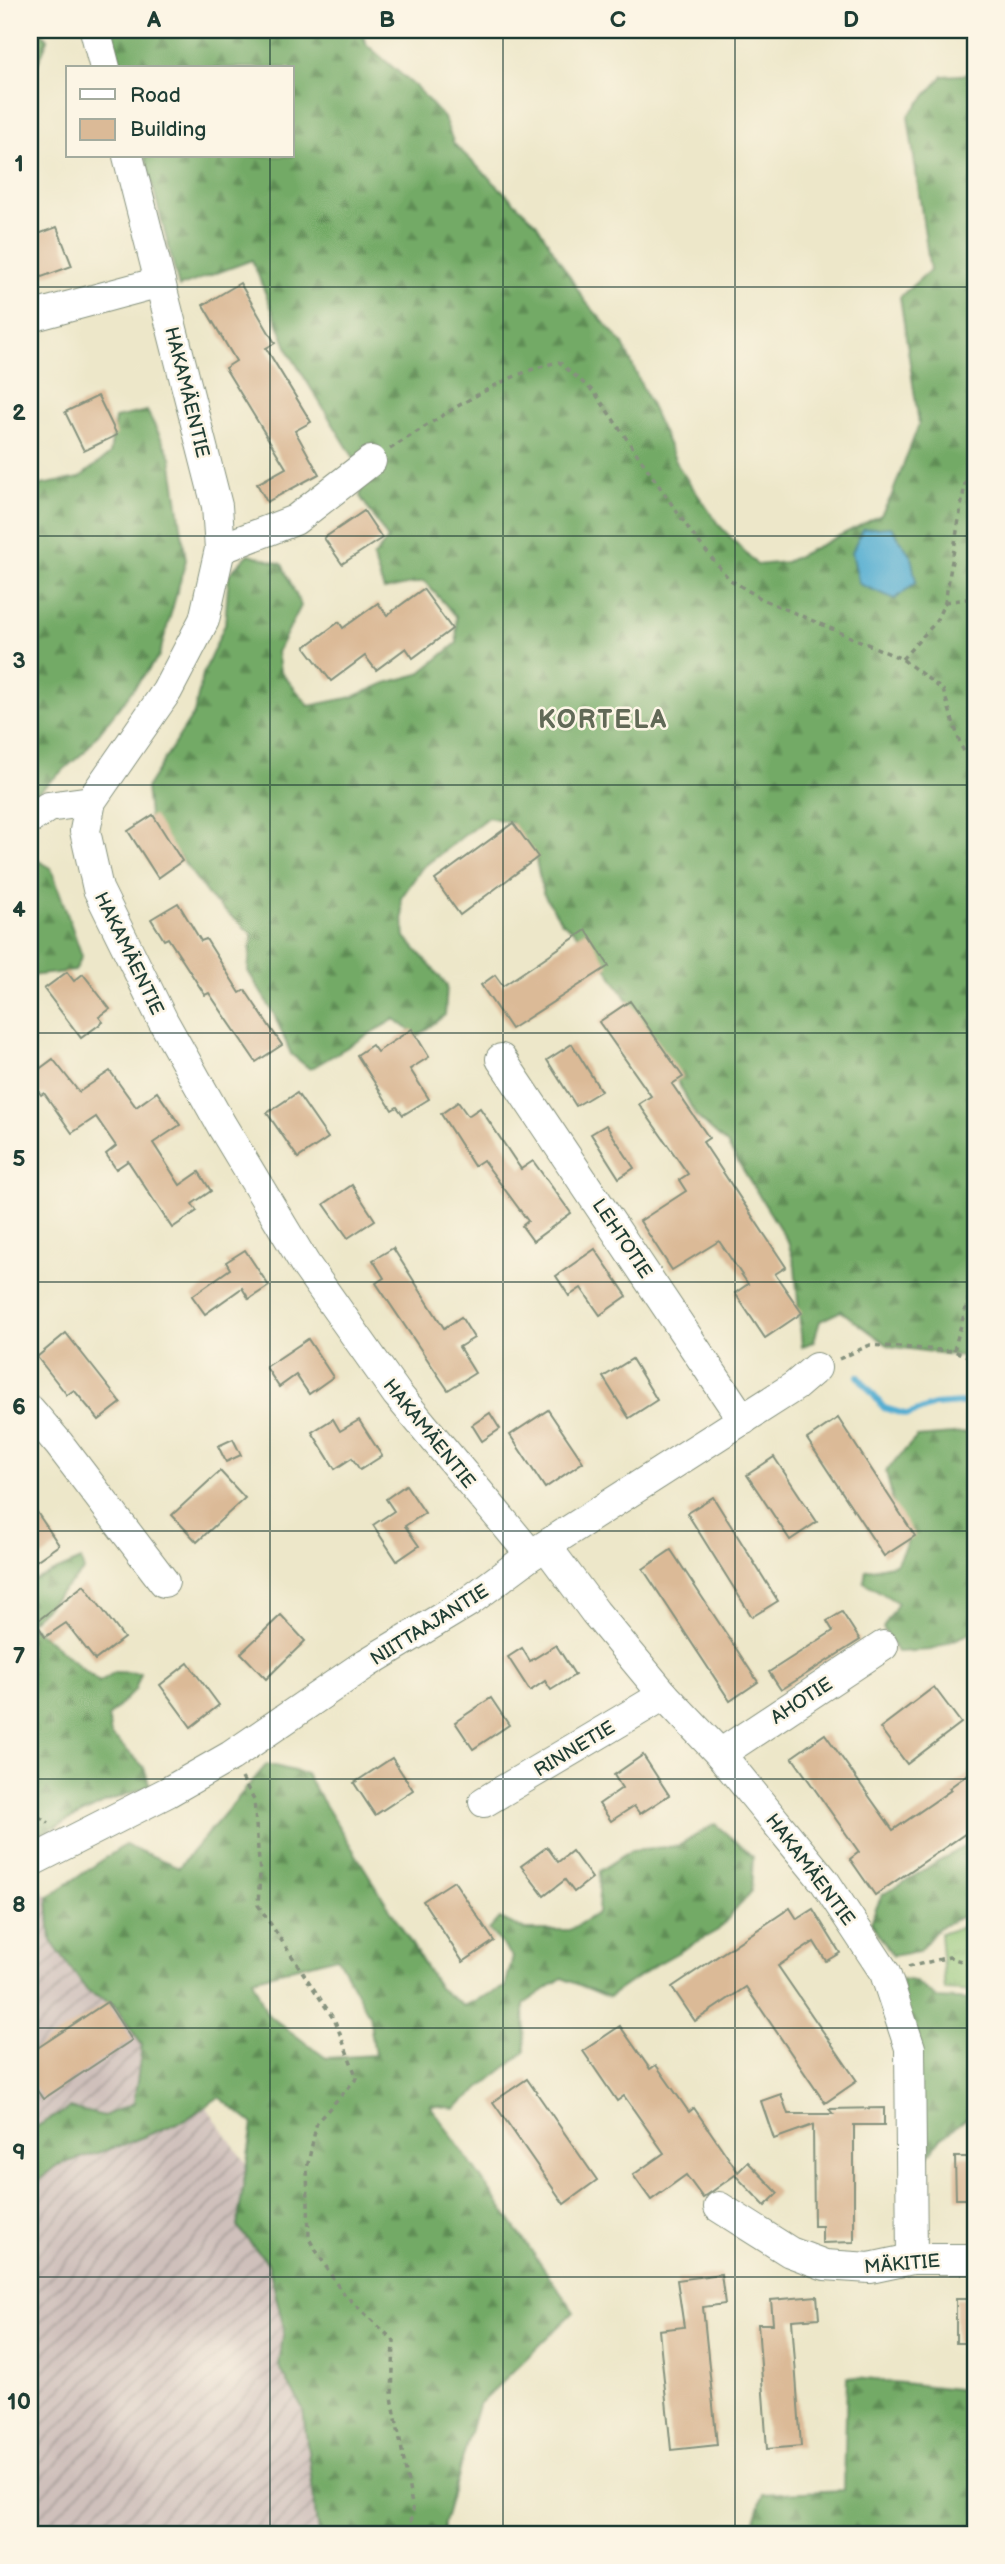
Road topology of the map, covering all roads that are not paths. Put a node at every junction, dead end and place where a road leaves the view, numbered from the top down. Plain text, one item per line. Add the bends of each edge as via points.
1 (95, 30) edge
2 (105, 66) edge
3 (129, 158) edge
4 (160, 282) junction
5 (30, 317) edge
6 (371, 461) road end
7 (220, 549) junction
8 (91, 801) junction
9 (30, 819) edge
10 (501, 1059) dead end
11 (816, 1368) road end
12 (30, 1409) edge
13 (743, 1420) junction
14 (539, 1551) junction
15 (164, 1582) dead end
16 (883, 1646) dead end
17 (664, 1695) junction
18 (720, 1754) junction
19 (484, 1802) dead end
20 (30, 1862) edge
21 (719, 2207) dead end
22 (912, 2259) junction
23 (975, 2259) edge

1 - 2 street
3 - 4 street, HAKAMÄENTIE
4 - 5 street
4 - 7 street, HAKAMÄENTIE via 217,506
6 - 7 street via 295,520
7 - 8 street, HAKAMÄENTIE via 204,620 167,691
8 - 9 street via 48,807
8 - 14 street, HAKAMÄENTIE via 85,831 99,889 163,1021 222,1126 305,1264 397,1394
10 - 13 street, LEHTOTIE
11 - 13 street, NIITTAAJANTIE
12 - 15 street
13 - 14 street, NIITTAAJANTIE
14 - 17 street, HAKAMÄENTIE
14 - 20 street, NIITTAAJANTIE via 231,1756
16 - 18 street, AHOTIE
17 - 18 street, HAKAMÄENTIE
17 - 19 street, RINNETIE
18 - 22 street, HAKAMÄENTIE via 825,1882 885,1973 910,2048
21 - 22 street, MÄKITIE via 790,2252 825,2265 870,2268
22 - 23 street, MÄKITIE

